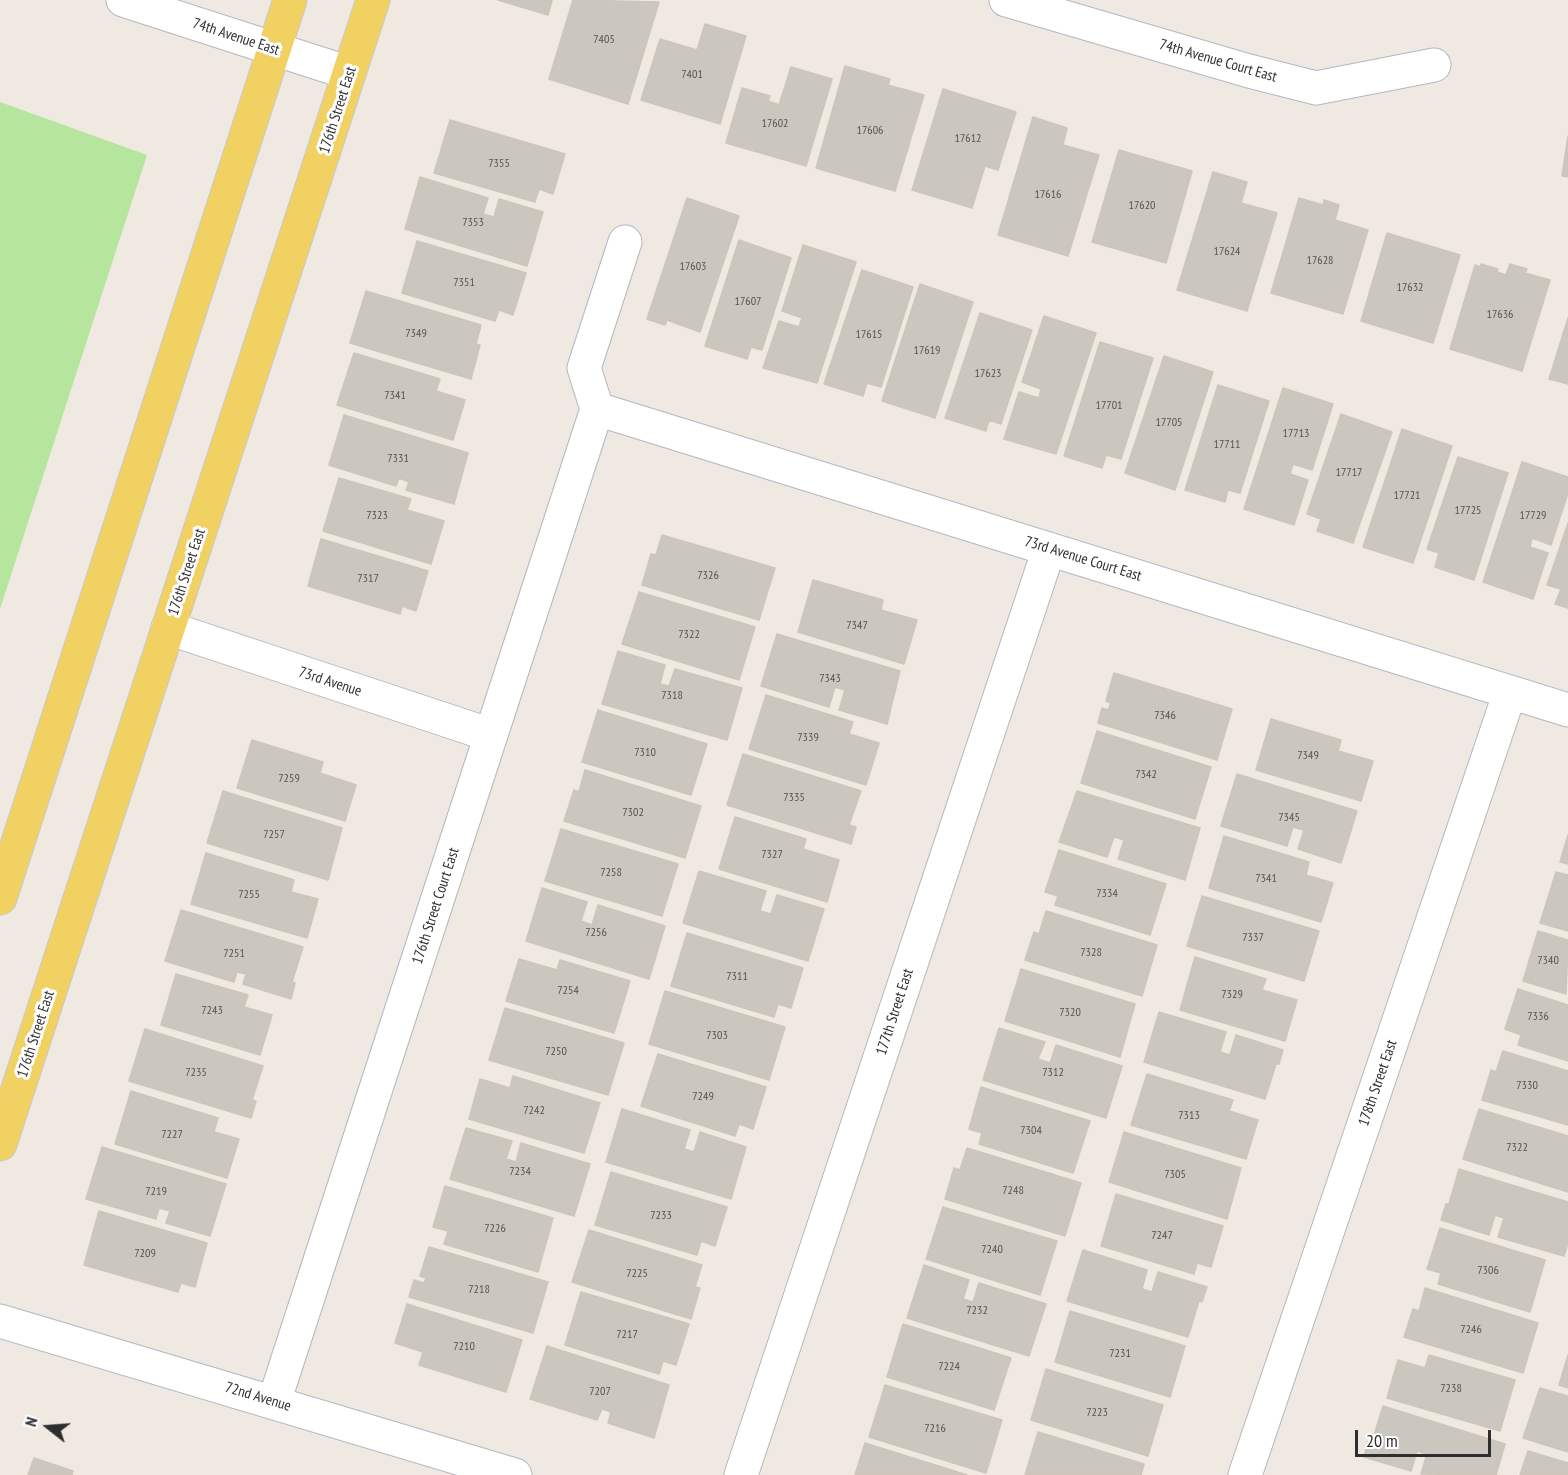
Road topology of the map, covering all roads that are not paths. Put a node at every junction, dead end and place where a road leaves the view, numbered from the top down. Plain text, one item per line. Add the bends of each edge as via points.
1 (123, 0) edge
2 (290, 0) edge
3 (373, 0) edge
4 (1006, 0) edge
5 (273, 49) junction
6 (1434, 65) dead end
7 (350, 73) junction
8 (625, 242) dead end
9 (597, 409) junction
10 (1049, 549) junction
11 (168, 628) junction
12 (1510, 692) junction
13 (1568, 710) edge
14 (491, 735) junction
15 (0, 898) edge
16 (0, 1144) edge
17 (0, 1321) edge
18 (274, 1402) junction
19 (515, 1475) edge
20 (741, 1475) edge
21 (1245, 1475) edge

1 - 5 street, 74th Avenue East
2 - 5 main road
3 - 7 main road, 176th Street East
4 - 6 street, 74th Avenue Court East via 1316,88
5 - 7 street, 74th Avenue East
5 - 15 main road
7 - 11 main road, 176th Street East
8 - 9 street via 584,368
9 - 10 street, 73rd Avenue Court East
9 - 14 street, 176th Street Court East
10 - 12 street, 73rd Avenue Court East
10 - 20 street, 177th Street East
11 - 14 street, 73rd Avenue
11 - 16 main road, 176th Street East
12 - 13 street, 73rd Avenue Court East
12 - 21 street, 178th Street East
14 - 18 street, 176th Street Court East
17 - 18 street, 72nd Avenue
18 - 19 street, 72nd Avenue

